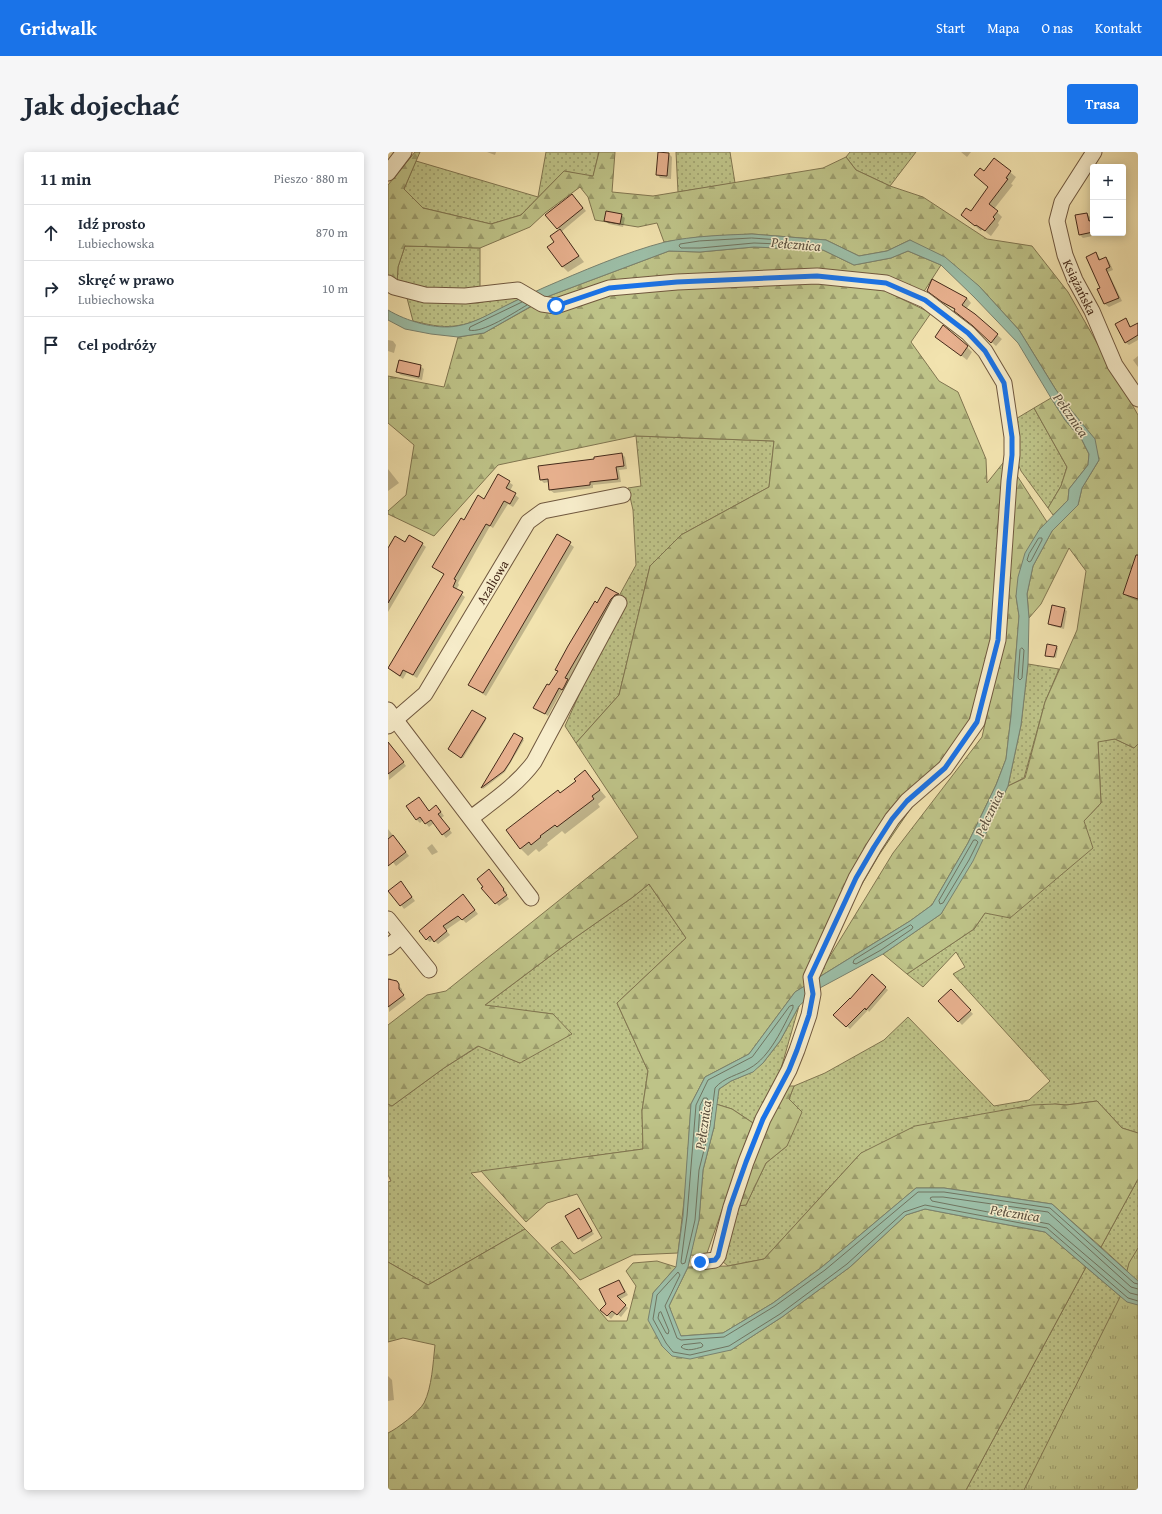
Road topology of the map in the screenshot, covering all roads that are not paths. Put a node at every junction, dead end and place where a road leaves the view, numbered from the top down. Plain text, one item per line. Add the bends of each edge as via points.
1 (404, 152) edge
2 (1094, 152) edge
3 (388, 173) edge
4 (388, 283) edge
5 (1138, 399) edge
6 (623, 495) dead end
7 (619, 604) dead end
8 (390, 719) edge
9 (471, 818) junction
10 (530, 898) dead end
11 (388, 919) edge
12 (401, 936) junction
13 (388, 946) edge
14 (429, 970) dead end
15 (700, 1262) dead end

1 - 3 street
2 - 5 street, Książańska via 1062,202 1057,221 1065,255 1075,280 1092,311 1115,365
4 - 15 street via 425,295 465,296 518,290 542,304 556,306 609,288 677,282 817,276 886,283 925,300 968,333 985,351 1004,383 1012,455 998,640 977,722 945,768 907,801 892,819 856,878 810,977 813,994 809,1015 789,1070 763,1119 746,1162 730,1207 718,1256 715,1260
6 - 8 street, Azaliowa via 544,511 528,522 425,694
7 - 9 street via 534,762 510,788
8 - 9 street, Azaliowa
9 - 10 street, Azaliowa
11 - 12 street
12 - 13 street
12 - 14 street

